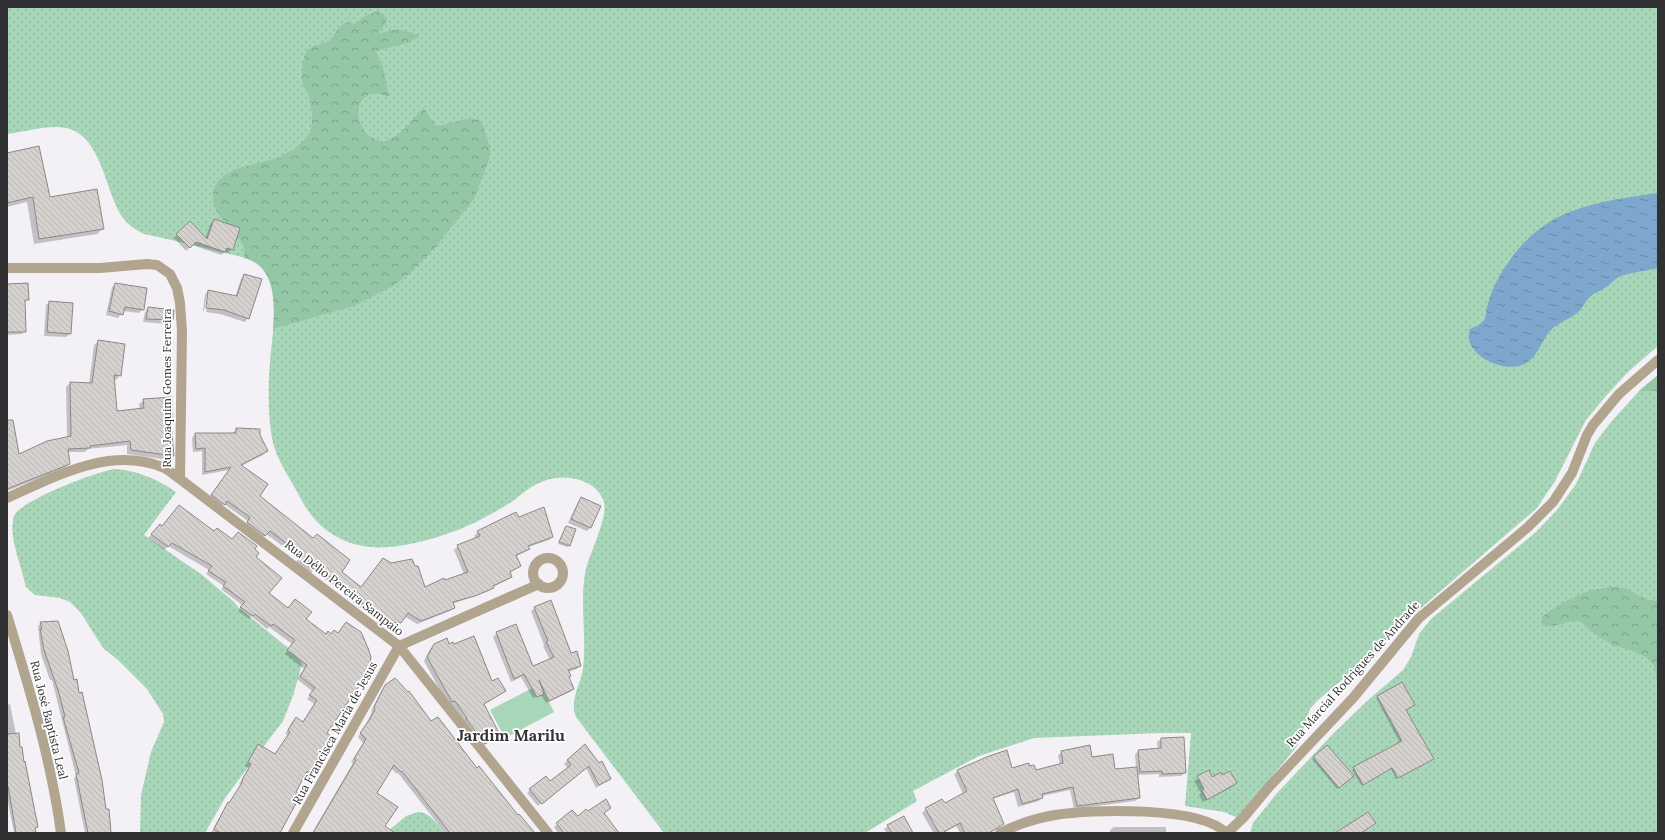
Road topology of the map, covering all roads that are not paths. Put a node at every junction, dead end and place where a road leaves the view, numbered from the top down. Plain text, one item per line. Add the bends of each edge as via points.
1 (7, 268) edge
2 (1658, 360) edge
3 (180, 478) junction
4 (7, 498) edge
5 (539, 584) dead end
6 (7, 615) edge
7 (399, 646) junction
8 (61, 833) edge
9 (293, 833) edge
10 (548, 833) edge
11 (1000, 833) edge
12 (1227, 833) edge

1 - 3 street, Rua Joaquim Gomes Ferreira via 100,268 147,264 156,265 170,274 178,293 182,331
2 - 12 street, Rua Marcial Rodrigues de Andrade via 1620,394 1593,425 1572,473 1553,502 1528,527 1419,618 1353,698
3 - 4 street, Rua Délio Pereira Sampaio via 163,467 126,459 111,460 66,472
3 - 7 street, Rua Délio Pereira Sampaio
5 - 7 street
6 - 8 street, Rua José Baptista Leal via 42,739
7 - 9 street, Rua Francisca Maria de Jesus
7 - 10 street, Rua Délio Pereira Sampaio
11 - 12 street via 1044,817 1112,812 1191,816

